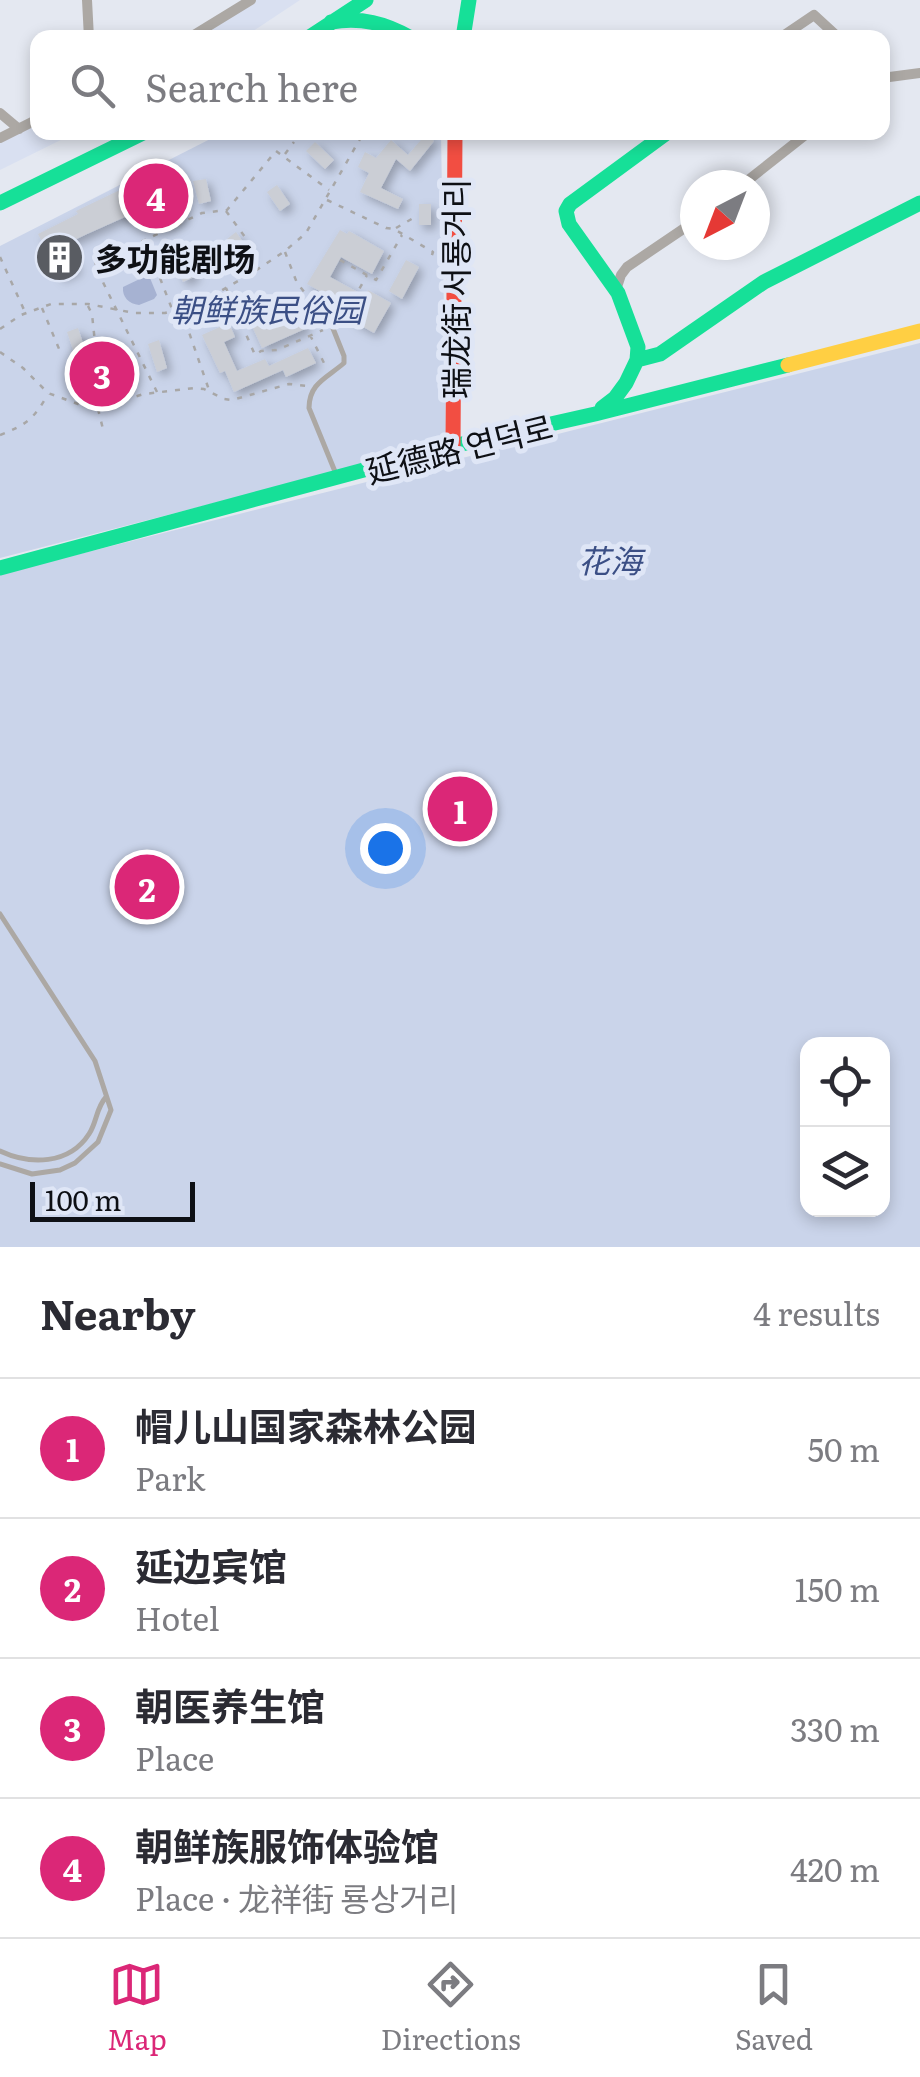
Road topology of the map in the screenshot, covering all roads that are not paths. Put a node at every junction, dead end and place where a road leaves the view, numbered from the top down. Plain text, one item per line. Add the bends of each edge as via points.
1 (87, 0) edge
2 (366, 0) edge
3 (469, 0) edge
4 (246, 1) edge
5 (331, 22) junction
6 (89, 30) edge
7 (201, 30) edge
8 (320, 30) edge
9 (394, 30) edge
10 (463, 30) edge
11 (792, 30) edge
12 (830, 30) edge
13 (920, 73) edge
14 (890, 77) edge
15 (0, 113) edge
16 (30, 124) edge
17 (18, 129) junction
18 (0, 138) edge
19 (126, 140) edge
20 (455, 140) edge
21 (657, 140) edge
22 (799, 140) edge
23 (761, 170) edge
24 (920, 202) edge
25 (0, 203) edge
26 (680, 232) edge
27 (616, 291) junction
28 (332, 326) road end
29 (920, 331) edge
30 (637, 360) junction
31 (595, 414) junction
32 (453, 446) junction
33 (337, 477) junction
34 (0, 568) edge
35 (0, 914) edge
36 (106, 1097) junction
37 (0, 1151) edge
38 (0, 1164) edge

1 - 6 street
2 - 5 street
3 - 10 street
4 - 7 street
5 - 8 street
5 - 9 street via 352,18
11 - 12 street via 814,15
13 - 14 street
15 - 17 street
16 - 17 street
17 - 18 street
19 - 25 street
20 - 32 street, 瑞龙街 서룡거리
21 - 27 street via 567,206 570,224
22 - 23 street
24 - 30 street via 764,282 660,354
26 - 27 street via 628,268
27 - 30 street via 636,338
28 - 33 lane via 344,363 313,388 309,408
29 - 31 street, 延德路 연덕로
30 - 31 street via 615,398
31 - 32 street, 延德路 연덕로
32 - 33 street, 延德路 연덕로
33 - 34 street, 延德路 연덕로
35 - 36 lane via 94,1061
36 - 37 lane via 89,1134 59,1157 27,1161
36 - 38 lane via 105,1128 75,1163 47,1174

